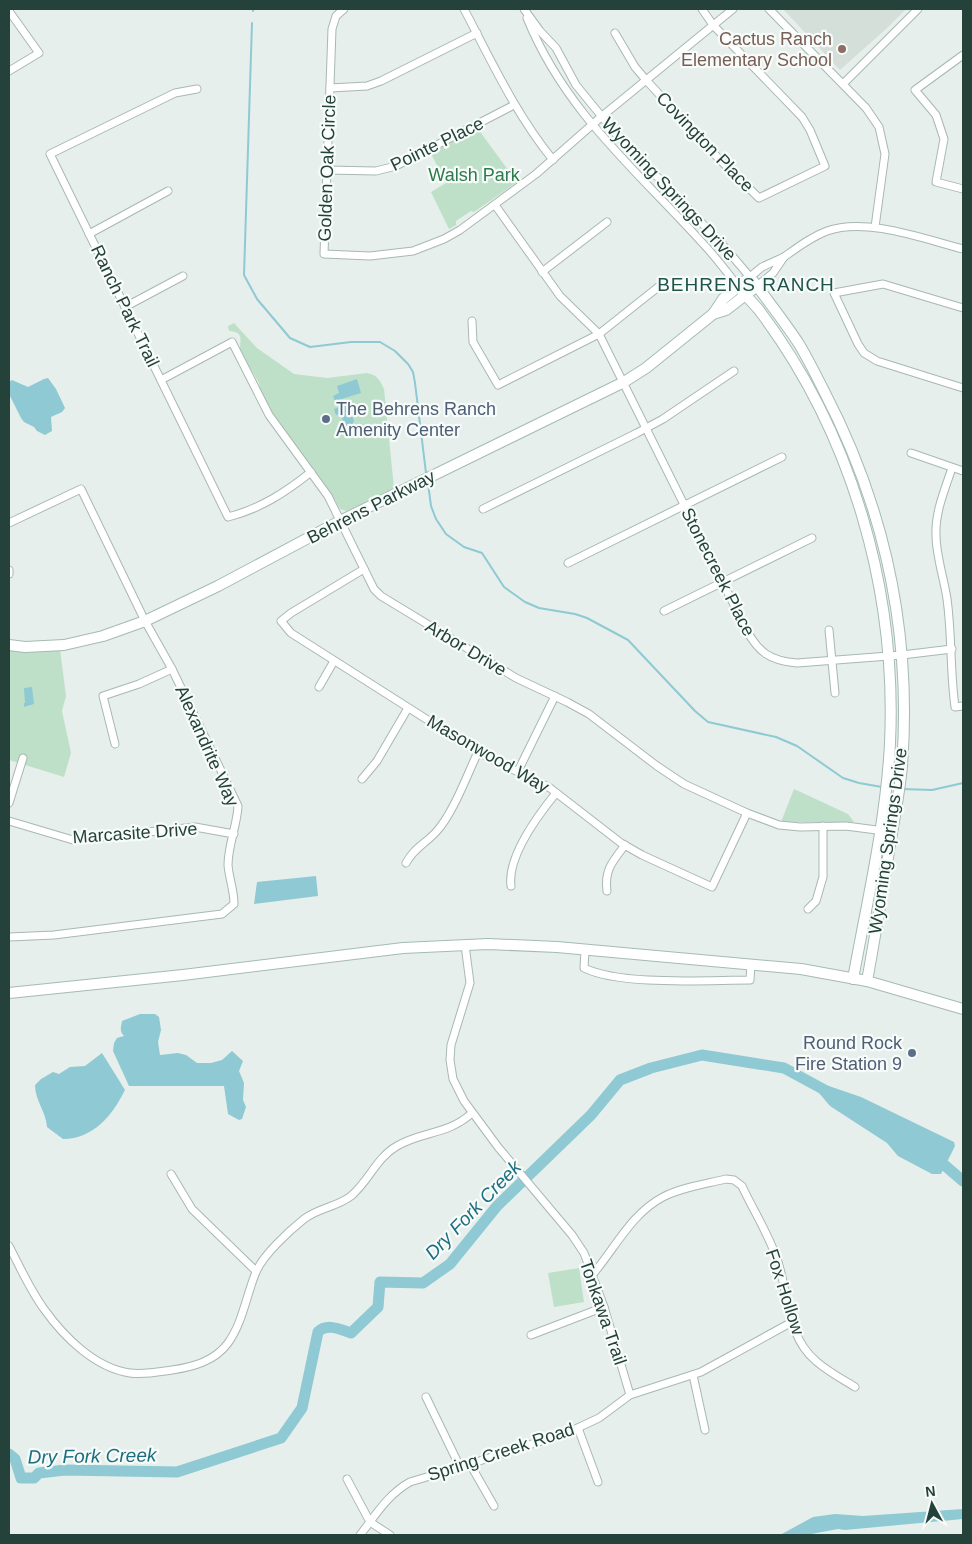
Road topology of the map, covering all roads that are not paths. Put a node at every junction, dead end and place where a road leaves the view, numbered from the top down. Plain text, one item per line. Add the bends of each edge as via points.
1 (344, 9) edge
2 (464, 9) edge
3 (524, 9) edge
4 (702, 9) edge
5 (733, 9) edge
6 (768, 9) edge
7 (918, 9) edge
8 (9, 12) edge
9 (713, 25) junction
10 (477, 33) junction
11 (615, 33) dead end
12 (963, 55) edge
13 (9, 71) edge
14 (646, 80) junction
15 (843, 84) junction
16 (330, 88) junction
17 (197, 90) dead end
18 (514, 105) junction
19 (601, 117) junction
20 (592, 126) junction
21 (553, 160) junction
22 (327, 170) junction
23 (963, 189) edge
24 (168, 191) dead end
25 (495, 205) junction
26 (607, 222) dead end
27 (875, 227) junction
28 (90, 234) junction
29 (963, 249) edge
30 (784, 257) junction
31 (542, 272) junction
32 (183, 276) dead end
33 (750, 277) junction
34 (662, 284) dead end
35 (738, 286) junction
36 (757, 286) junction
37 (745, 296) junction
38 (125, 307) junction
39 (963, 308) edge
40 (713, 314) junction
41 (472, 321) dead end
42 (599, 334) junction
43 (734, 371) dead end
44 (161, 380) junction
45 (624, 382) junction
46 (963, 388) edge
47 (647, 428) junction
48 (911, 453) dead end
49 (782, 457) dead end
50 (952, 468) junction
51 (963, 471) edge
52 (311, 472) junction
53 (685, 505) junction
54 (483, 510) dead end
55 (340, 521) junction
56 (9, 523) edge
57 (812, 538) dead end
58 (568, 563) dead end
59 (364, 569) junction
60 (9, 570) edge
61 (9, 574) edge
62 (723, 582) junction
63 (664, 611) dead end
64 (145, 621) junction
65 (830, 630) dead end
66 (9, 645) edge
67 (952, 648) junction
68 (902, 654) junction
69 (889, 656) junction
70 (832, 660) junction
71 (334, 661) junction
72 (172, 670) junction
73 (319, 687) dead end
74 (835, 693) dead end
75 (555, 696) junction
76 (963, 706) edge
77 (408, 708) junction
78 (115, 744) dead end
79 (478, 752) junction
80 (23, 758) dead end
81 (518, 771) junction
82 (362, 779) dead end
83 (556, 793) junction
84 (9, 803) edge
85 (747, 813) junction
86 (9, 821) edge
87 (823, 826) junction
88 (879, 830) junction
89 (892, 832) junction
90 (234, 834) junction
91 (625, 845) junction
92 (406, 863) dead end
93 (511, 886) dead end
94 (607, 891) dead end
95 (808, 909) dead end
96 (9, 937) edge
97 (465, 945) junction
98 (585, 951) junction
99 (751, 964) junction
100 (853, 979) junction
101 (867, 981) junction
102 (9, 993) edge
103 (963, 1008) edge
104 (472, 1113) junction
105 (171, 1174) dead end
106 (9, 1246) edge
107 (256, 1271) junction
108 (593, 1274) junction
109 (604, 1307) junction
110 (792, 1322) junction
111 (531, 1335) dead end
112 (693, 1376) junction
113 (855, 1387) dead end
114 (630, 1395) junction
115 (426, 1397) dead end
116 (578, 1428) junction
117 (705, 1430) dead end
118 (470, 1464) junction
119 (460, 1467) junction
120 (347, 1479) dead end
121 (598, 1482) dead end
122 (494, 1506) dead end
123 (370, 1522) junction
124 (360, 1535) edge
125 (390, 1535) edge

1 - 16 street, Golden Oak Circle via 336,16 332,29
2 - 10 street
3 - 19 street, Wyoming Springs Drive via 556,48 576,85
3 - 20 street, Wyoming Springs Drive via 559,79
4 - 9 street, Covington Place
5 - 9 street, Golden Oak Circle
6 - 15 street
7 - 15 street
8 - 13 street via 39,53
9 - 14 street, Golden Oak Circle
9 - 14 street, Covington Place via 802,117 825,166 759,198
10 - 16 street via 381,81 367,86
10 - 18 street
11 - 14 street, Covington Place
12 - 23 street via 915,90 936,115 944,139 936,182
14 - 19 street, Golden Oak Circle
15 - 27 street via 876,122 884,143
16 - 22 street, Golden Oak Circle
17 - 28 street, Ranch Park Trail via 174,93 50,154
18 - 21 street
18 - 22 street, Pointe Place via 386,170
19 - 20 street, Golden Oak Circle
19 - 33 street, Wyoming Springs Drive
20 - 21 street, Golden Oak Circle
20 - 35 street, Wyoming Springs Drive via 708,248
21 - 25 street, Golden Oak Circle
22 - 25 street, Golden Oak Circle via 324,254 370,256 413,251 444,239
24 - 28 street
25 - 31 street, Stonecreek Place
26 - 31 street
27 - 29 street, Behrens Parkway
27 - 30 street, Behrens Parkway via 842,227 828,231
28 - 38 street, Ranch Park Trail
30 - 33 street, Behrens Parkway via 762,267
30 - 36 street, Behrens Parkway via 773,273
31 - 42 street, Stonecreek Place via 560,296
32 - 38 street
33 - 35 street, Behrens Parkway
33 - 36 street, Wyoming Springs Drive
34 - 42 street
35 - 37 street, Wyoming Springs Drive
35 - 40 street, Behrens Parkway via 718,304
36 - 37 street, Behrens Parkway
36 - 68 street, Wyoming Springs Drive via 799,345 838,418 856,460 883,540
37 - 40 street, Behrens Parkway via 726,310
37 - 69 street, Wyoming Springs Drive via 758,309 799,372 840,455 867,532 884,609
38 - 44 street, Ranch Park Trail
39 - 46 street via 883,284 834,293 864,353 877,361
40 - 45 street, Behrens Parkway
41 - 42 street via 473,342 498,385
42 - 45 street, Stonecreek Place
43 - 47 street
44 - 52 street, Arbor Drive via 232,342 269,416
44 - 52 street, Ranch Park Trail via 228,517 247,512 289,490
45 - 47 street, Stonecreek Place
45 - 55 street, Behrens Parkway
47 - 53 street, Stonecreek Place
47 - 54 street
48 - 50 street
49 - 53 street
50 - 51 street
50 - 67 street via 940,506 936,535
52 - 55 street, Arbor Drive
53 - 58 street
53 - 62 street, Stonecreek Place
55 - 59 street, Arbor Drive
55 - 64 street, Behrens Parkway
56 - 64 street, Alexandrite Way via 81,489
57 - 62 street
59 - 71 street, Masonwood Way via 282,621 291,633
59 - 75 street, Arbor Drive via 374,589 390,602 516,678
60 - 61 street
62 - 63 street
62 - 70 street, Stonecreek Place via 752,641 762,652 784,662
64 - 66 street, Behrens Parkway via 64,645
64 - 72 street, Alexandrite Way
65 - 70 street
67 - 68 street, Stonecreek Place
67 - 76 street via 955,707
68 - 69 street, Stonecreek Place
68 - 89 street, Wyoming Springs Drive via 902,766
69 - 70 street, Stonecreek Place
69 - 88 street, Wyoming Springs Drive via 890,733
70 - 74 street
71 - 73 street
71 - 77 street, Masonwood Way
72 - 78 street via 103,696
72 - 90 street, Alexandrite Way via 238,806
75 - 81 street
75 - 85 street, Arbor Drive via 605,725 671,777
77 - 79 street, Masonwood Way
77 - 82 street via 377,761
79 - 81 street, Masonwood Way
79 - 92 street via 444,820 436,832 412,852
80 - 84 street
81 - 83 street, Masonwood Way
83 - 91 street, Masonwood Way
83 - 93 street via 536,819 515,860 510,871
85 - 87 street, Arbor Drive via 779,825
85 - 91 street, Masonwood Way via 712,888
86 - 90 street, Marcasite Drive via 72,840 195,827
87 - 88 street, Arbor Drive
87 - 95 street via 823,877 816,901
88 - 89 street, Arbor Drive
88 - 100 street, Wyoming Springs Drive
89 - 101 street, Wyoming Springs Drive
90 - 96 street, Alexandrite Way via 228,864 234,904 222,914 54,935
91 - 94 street via 608,869
97 - 98 street via 557,947
97 - 102 street via 403,948
97 - 104 street, Tonkawa Trail via 470,983 453,1036 450,1060 454,1079
98 - 99 street
98 - 99 street via 584,968 631,978 750,980
99 - 100 street
100 - 101 street
101 - 103 street
104 - 107 street via 452,1127 401,1143 387,1153 353,1194 303,1220 271,1250
104 - 108 street, Tonkawa Trail via 578,1244
105 - 107 street via 192,1209
106 - 107 street via 54,1322 96,1360 130,1373 184,1368 219,1352 240,1319
108 - 109 street, Tonkawa Trail
108 - 110 street, Fox Hollow via 632,1223 655,1202 674,1193 726,1179 734,1180 742,1186 771,1245 781,1272
109 - 111 street
109 - 114 street, Tonkawa Trail
110 - 112 street, Spring Creek Road
110 - 113 street, Fox Hollow via 803,1345 816,1361
112 - 114 street, Spring Creek Road
112 - 117 street
114 - 116 street, Spring Creek Road
115 - 119 street
116 - 118 street, Spring Creek Road
116 - 121 street
118 - 119 street, Spring Creek Road
118 - 122 street
119 - 123 street, Spring Creek Road via 401,1486
120 - 123 street
123 - 124 street, Spring Creek Road
123 - 125 street

